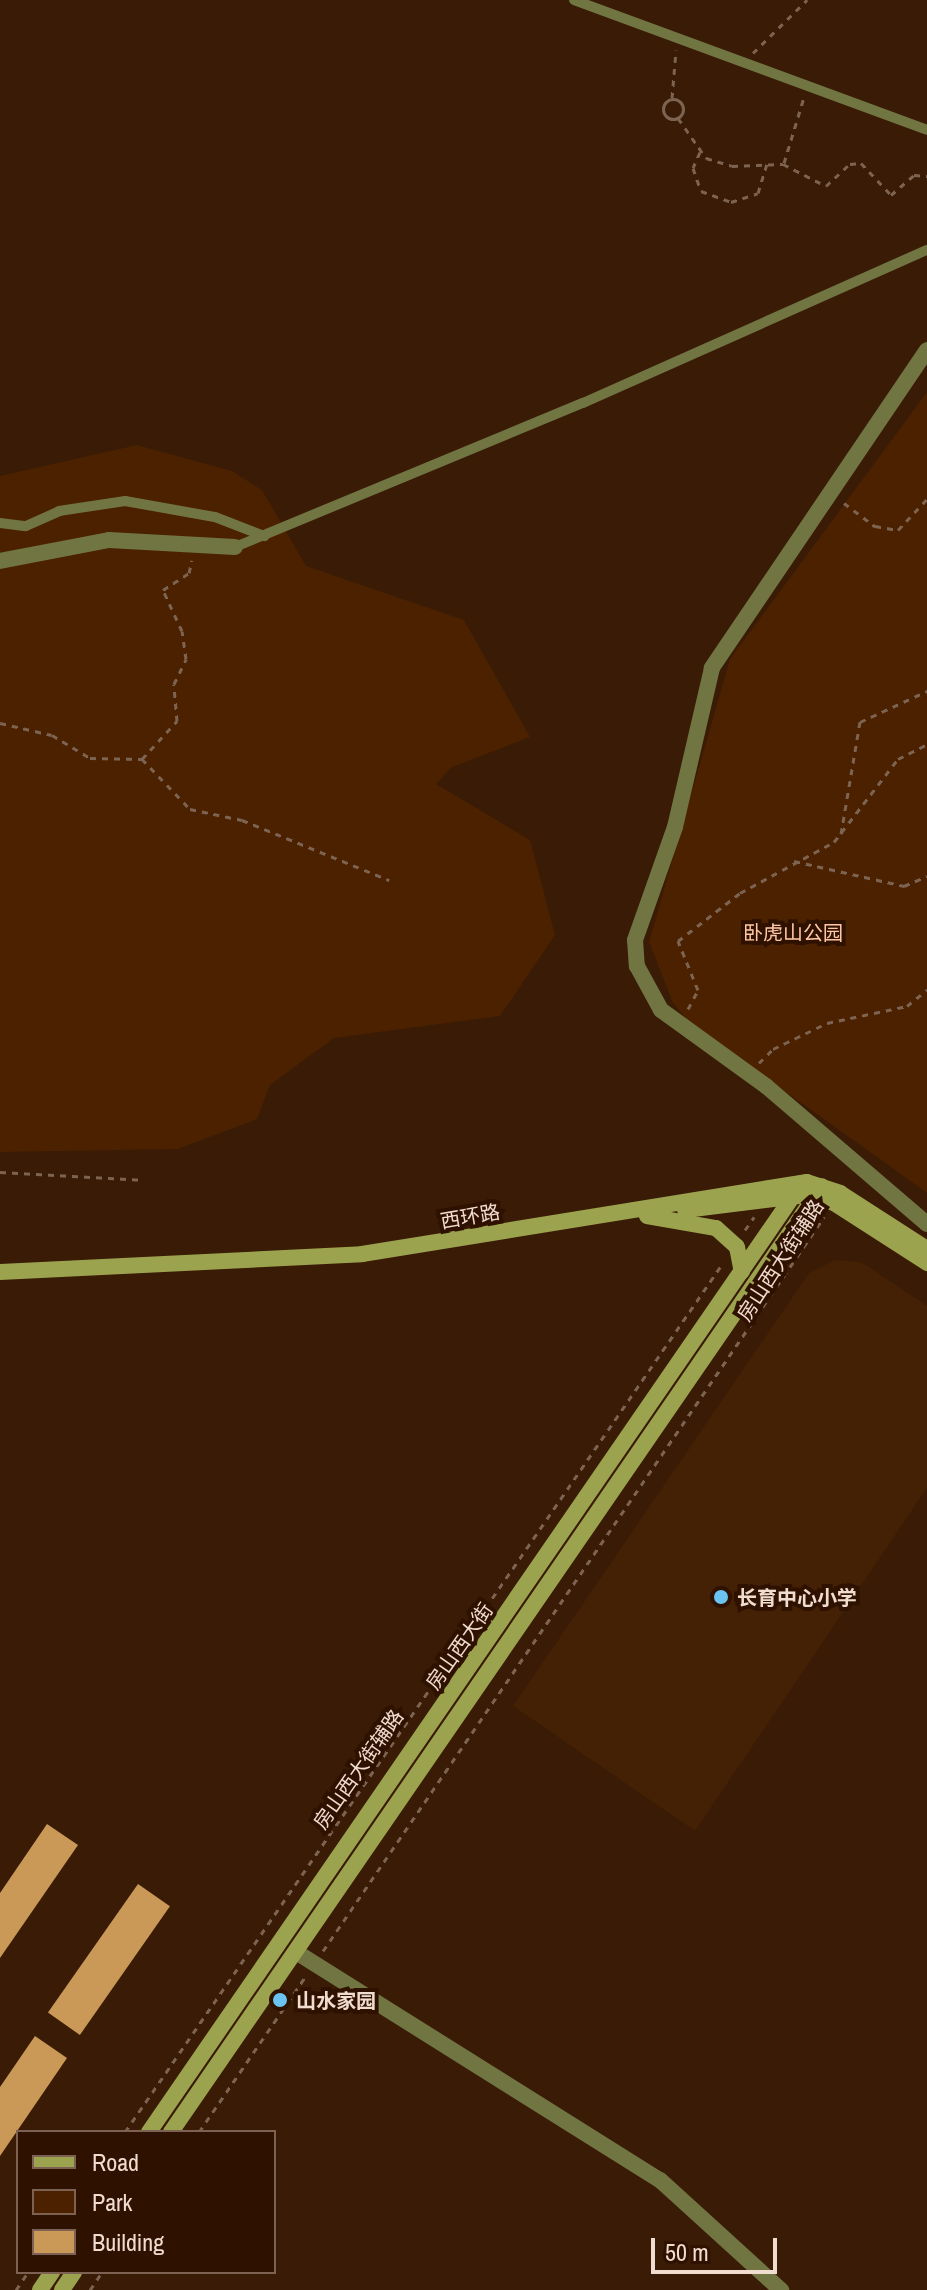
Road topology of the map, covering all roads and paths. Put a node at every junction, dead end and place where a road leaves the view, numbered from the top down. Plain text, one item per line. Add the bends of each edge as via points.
1 (574, 0) edge
2 (807, 0) edge
3 (677, 38) junction
4 (745, 63) junction
5 (808, 86) junction
6 (672, 99) junction
7 (678, 118) junction
8 (927, 130) edge
9 (700, 152) junction
10 (767, 163) junction
11 (783, 164) junction
12 (927, 176) edge
13 (927, 250) edge
14 (927, 350) edge
15 (833, 495) junction
16 (927, 499) edge
17 (0, 523) edge
18 (264, 536) junction
19 (196, 540) junction
20 (235, 547) joint
21 (0, 561) edge
22 (927, 691) edge
23 (0, 723) edge
24 (927, 744) edge
25 (142, 759) junction
26 (841, 834) junction
27 (794, 861) junction
28 (927, 876) edge
29 (389, 880) dead end
30 (927, 990) edge
31 (678, 1026) junction
32 (748, 1073) junction
33 (0, 1172) edge
34 (141, 1180) dead end
35 (799, 1188) junction
36 (818, 1191) junction
37 (768, 1196) junction
38 (834, 1203) junction
39 (647, 1216) junction
40 (927, 1224) edge
41 (737, 1242) dead end
42 (927, 1249) edge
43 (730, 1254) dead end
44 (927, 1263) edge
45 (0, 1272) edge
46 (742, 1272) junction
47 (0, 1282) edge
48 (296, 1952) junction
49 (314, 1964) junction
50 (126, 2130) edge
51 (150, 2130) edge
52 (172, 2130) edge
53 (200, 2130) edge
54 (781, 2290) edge

1 - 3 lane
2 - 4 path
3 - 4 lane
3 - 6 path
4 - 5 lane
5 - 8 lane
5 - 11 path
6 - 7 path via 683,106
6 - 7 path via 663,110
7 - 9 path
9 - 10 path via 732,166
9 - 10 path via 693,168 701,191 731,202 758,193
10 - 11 path
11 - 12 path via 826,186 861,163 891,195 914,175
13 - 18 lane
14 - 15 street
15 - 16 path via 875,526 898,530
15 - 31 street via 712,668 701,700 675,827 635,940 647,992
17 - 18 lane via 26,526 59,511 125,501 215,517
18 - 20 lane
19 - 20 street
19 - 21 street via 109,540
19 - 25 path via 189,573 163,590 182,631 186,659 174,684 177,721
22 - 26 path via 860,722
23 - 25 path via 52,735 90,758
24 - 26 path via 898,759
25 - 29 path via 190,809 242,820
26 - 27 path
27 - 28 path via 904,886
27 - 31 path via 678,941 698,990
30 - 32 path via 907,1006 859,1013 801,1034 773,1049
31 - 32 street
32 - 40 street
33 - 34 path
35 - 36 main road, 西环路
35 - 37 main road, 西环路
35 - 45 main road, 西环路 via 362,1254
35 - 46 main road, 房山西大街
36 - 38 main road, 西环路
36 - 42 main road, 西环路
36 - 48 main road, 房山西大街
37 - 39 main road, 西环路
37 - 41 path
38 - 44 main road, 西环路
38 - 49 path, 房山西大街辅路
39 - 46 main road via 716,1228 737,1247
39 - 47 main road, 西环路 via 327,1267
43 - 50 path, 房山西大街辅路
46 - 51 main road, 房山西大街
48 - 49 street
48 - 52 main road, 房山西大街
49 - 53 path, 房山西大街辅路
49 - 54 street via 660,2180

